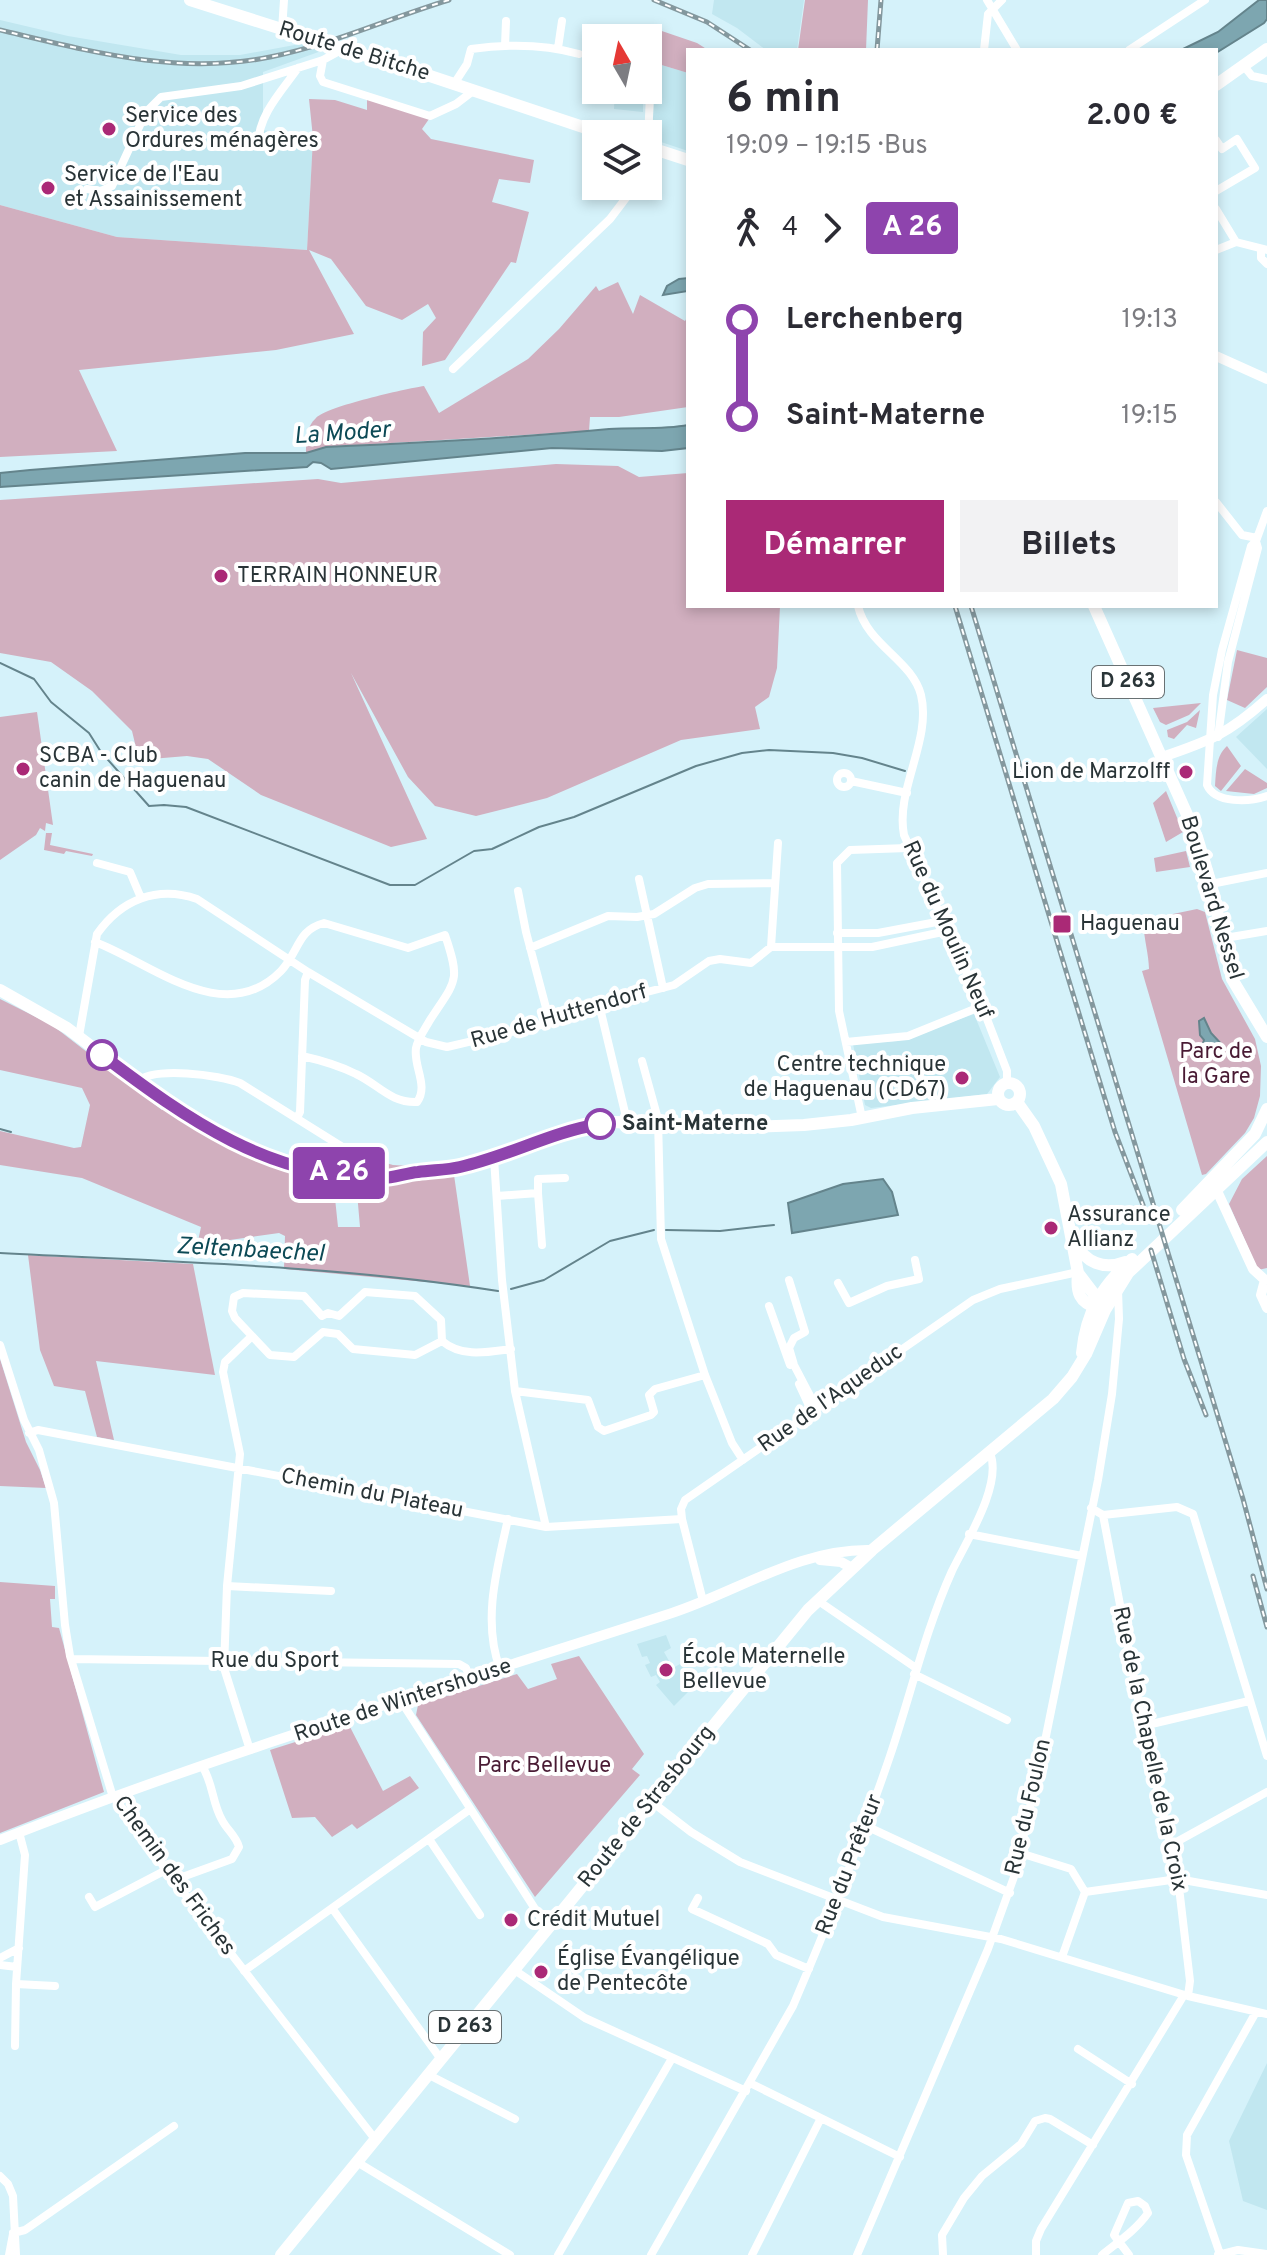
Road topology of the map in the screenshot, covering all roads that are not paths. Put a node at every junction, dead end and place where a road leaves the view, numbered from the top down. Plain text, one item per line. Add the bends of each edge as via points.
1 (190, 0) edge
2 (284, 0) edge
3 (987, 0) edge
4 (1002, 0) edge
5 (1205, 0) edge
6 (991, 10) junction
7 (506, 21) dead end
8 (562, 21) dead end
9 (282, 30) junction
10 (505, 46) junction
11 (558, 48) junction
12 (984, 48) edge
13 (1016, 48) edge
14 (1132, 48) edge
15 (343, 49) junction
16 (1267, 49) edge
17 (579, 54) dead end
18 (323, 60) junction
19 (1243, 65) junction
20 (299, 67) junction
21 (1267, 79) edge
22 (454, 84) junction
23 (1218, 84) edge
24 (473, 91) junction
25 (582, 125) edge
26 (1246, 132) dead end
27 (1237, 139) junction
28 (258, 144) dead end
29 (1219, 151) edge
30 (662, 152) edge
31 (686, 159) edge
32 (87, 189) dead end
33 (1218, 190) edge
34 (624, 200) edge
35 (1218, 212) edge
36 (1236, 242) junction
37 (1218, 249) edge
38 (1264, 250) edge
39 (1266, 263) edge
40 (1218, 357) edge
41 (453, 369) dead end
42 (1266, 377) edge
43 (1218, 505) edge
44 (1267, 511) edge
45 (1257, 540) junction
46 (859, 608) edge
47 (1095, 608) edge
48 (1267, 699) edge
49 (1213, 739) junction
50 (1162, 757) junction
51 (851, 781) dead end
52 (907, 793) junction
53 (1267, 796) edge
54 (778, 843) dead end
55 (908, 848) junction
56 (97, 863) dead end
57 (1267, 873) edge
58 (639, 879) dead end
59 (775, 883) junction
60 (1211, 884) junction
61 (518, 891) dead end
62 (141, 898) junction
63 (646, 916) junction
64 (942, 921) junction
65 (887, 931) junction
66 (947, 931) junction
67 (1267, 931) edge
68 (837, 933) junction
69 (1231, 940) junction
70 (95, 942) junction
71 (889, 944) junction
72 (771, 947) junction
73 (837, 947) junction
74 (530, 948) junction
75 (291, 959) junction
76 (308, 972) junction
77 (663, 988) junction
78 (0, 993) edge
79 (599, 1004) junction
80 (982, 1006) junction
81 (549, 1019) junction
82 (79, 1036) junction
83 (420, 1038) junction
84 (1267, 1038) edge
85 (846, 1042) junction
86 (302, 1056) junction
87 (642, 1061) dead end
88 (137, 1082) junction
89 (1007, 1083) junction
90 (998, 1099) junction
91 (1017, 1102) junction
92 (1267, 1109) edge
93 (297, 1118) junction
94 (862, 1118) junction
95 (627, 1121) junction
96 (658, 1122) junction
97 (1262, 1126) edge
98 (1250, 1140) junction
99 (1267, 1142) edge
100 (494, 1158) junction
101 (365, 1177) junction
102 (565, 1178) dead end
103 (1217, 1190) junction
104 (538, 1193) junction
105 (497, 1196) junction
106 (1172, 1224) junction
107 (1071, 1229) junction
108 (542, 1245) dead end
109 (1137, 1257) junction
110 (915, 1260) dead end
111 (1078, 1272) junction
112 (789, 1280) dead end
113 (1266, 1280) edge
114 (838, 1283) dead end
115 (1118, 1290) junction
116 (1098, 1305) junction
117 (769, 1306) dead end
118 (1267, 1308) edge
119 (322, 1316) junction
120 (339, 1316) junction
121 (323, 1332) junction
122 (338, 1334) junction
123 (1117, 1334) junction
124 (252, 1336) junction
125 (442, 1341) junction
126 (0, 1345) edge
127 (511, 1349) junction
128 (705, 1375) junction
129 (515, 1391) junction
130 (815, 1410) junction
131 (29, 1433) junction
132 (990, 1453) junction
133 (743, 1460) junction
134 (237, 1469) junction
135 (1091, 1508) junction
136 (1103, 1515) junction
137 (508, 1519) junction
138 (682, 1519) junction
139 (546, 1527) junction
140 (969, 1534) junction
141 (872, 1550) junction
142 (1082, 1556) junction
143 (806, 1560) junction
144 (852, 1568) junction
145 (227, 1586) junction
146 (331, 1591) dead end
147 (817, 1600) junction
148 (703, 1601) junction
149 (71, 1659) junction
150 (224, 1661) junction
151 (500, 1669) junction
152 (915, 1671) junction
153 (470, 1679) junction
154 (401, 1701) junction
155 (1249, 1701) junction
156 (1007, 1720) dead end
157 (1143, 1726) junction
158 (250, 1750) junction
159 (1267, 1756) edge
160 (202, 1766) junction
161 (1267, 1792) edge
162 (114, 1796) junction
163 (652, 1802) junction
164 (469, 1810) junction
165 (866, 1826) junction
166 (19, 1832) junction
167 (429, 1839) junction
168 (0, 1840) edge
169 (1171, 1845) junction
170 (1020, 1853) junction
171 (166, 1870) junction
172 (1178, 1879) junction
173 (174, 1880) junction
174 (1085, 1892) junction
175 (1010, 1893) junction
176 (1267, 1895) edge
177 (89, 1897) dead end
178 (698, 1898) dead end
179 (837, 1900) junction
180 (332, 1908) junction
181 (480, 1915) dead end
182 (548, 1929) junction
183 (992, 1937) junction
184 (19, 1948) junction
185 (1062, 1957) junction
186 (0, 1958) edge
187 (0, 1965) edge
188 (17, 1967) junction
189 (513, 1969) junction
190 (809, 1969) junction
191 (244, 1971) junction
192 (16, 1984) junction
193 (55, 1986) dead end
194 (1186, 1996) junction
195 (1256, 2012) junction
196 (1267, 2014) edge
197 (15, 2046) dead end
198 (1078, 2049) dead end
199 (440, 2058) junction
200 (671, 2060) junction
201 (427, 2074) junction
202 (1132, 2084) junction
203 (748, 2087) junction
204 (821, 2118) junction
205 (515, 2119) dead end
206 (174, 2126) dead end
207 (375, 2139) junction
208 (1093, 2145) junction
209 (900, 2157) junction
210 (357, 2162) junction
211 (0, 2176) edge
212 (13, 2229) junction
213 (1118, 2242) junction
214 (1265, 2254) edge
215 (9, 2255) edge
216 (16, 2255) edge
217 (281, 2255) edge
218 (510, 2255) edge
219 (558, 2255) edge
220 (651, 2255) edge
221 (752, 2255) edge
222 (857, 2255) edge
223 (943, 2255) edge
224 (1036, 2255) edge
225 (1102, 2255) edge
226 (1129, 2255) edge
227 (1219, 2255) edge

1 - 9 main road, Route de Bitche
2 - 9 street
3 - 6 street
4 - 6 street
5 - 14 street
6 - 12 street
6 - 13 street
7 - 10 street
8 - 11 street
9 - 15 main road, Route de Bitche
10 - 11 street
10 - 22 street via 471,49
11 - 17 street
15 - 18 street
15 - 22 main road, Route de Bitche
16 - 19 main road
18 - 20 street
18 - 24 street, Route de Bitche via 323,82 430,116
19 - 21 street via 1252,76
19 - 23 main road
20 - 28 street via 266,113
20 - 32 street via 241,86 161,97 146,112 112,186
22 - 24 main road, Route de Bitche
24 - 25 main road, Route de Bitche
26 - 27 street
27 - 29 street
27 - 33 street via 1255,168
30 - 31 main road
34 - 41 street
35 - 36 street
36 - 37 street
36 - 38 street
38 - 39 street via 1261,257
40 - 42 street
43 - 45 street via 1242,535
44 - 45 street
45 - 49 street
46 - 52 street, Rue du Moulin Neuf via 863,621 912,677 921,695
47 - 50 main road, D 263
48 - 49 street
49 - 50 street
49 - 53 street via 1210,792 1230,799
50 - 60 main road, Boulevard Nessel / D 263
51 - 52 street
52 - 55 street, Rue du Moulin Neuf via 902,819
54 - 59 street
55 - 64 street, Rue du Moulin Neuf
55 - 68 street via 845,852 837,863
56 - 62 street via 130,872
57 - 60 street
58 - 63 street
59 - 63 street via 708,884
59 - 72 street
60 - 69 main road, Boulevard Nessel / D 263
61 - 74 street
62 - 70 street via 106,921
62 - 75 street, Rue de Huttendorf via 166,893 197,899
63 - 74 street via 608,916
63 - 77 street
64 - 65 street
64 - 66 street, Rue du Moulin Neuf
65 - 68 street
65 - 71 street
66 - 71 street, Rue de Huttendorf
66 - 80 street, Rue du Moulin Neuf
67 - 69 street
68 - 73 street
69 - 84 main road, Boulevard Nessel / D 263 via 1232,979
70 - 75 street via 176,984 216,992 245,992 264,985
70 - 82 street
71 - 73 street, Rue de Huttendorf
72 - 73 street, Rue de Huttendorf
72 - 77 street, Rue de Huttendorf via 751,963 709,961
73 - 85 street via 839,1011
74 - 81 street
75 - 76 street, Rue de Huttendorf
75 - 83 street via 304,932 324,923 408,948 445,935 455,961 454,981
76 - 83 street, Rue de Huttendorf
76 - 86 street
77 - 79 street, Rue de Huttendorf
78 - 82 main road
79 - 81 street, Rue de Huttendorf
79 - 95 street
80 - 85 street via 908,1036
80 - 89 street, Rue du Moulin Neuf
81 - 83 street, Rue de Huttendorf via 447,1047
82 - 88 main road
83 - 86 street via 416,1050 422,1091 417,1102 391,1098 358,1075
85 - 94 street
86 - 93 street
87 - 96 street
88 - 93 street via 149,1075 220,1077 248,1087
88 - 101 main road via 247,1150 287,1164
89 - 90 main road via 998,1089
89 - 91 main road via 1018,1087
90 - 91 main road via 1007,1106
90 - 94 main road
91 - 107 main road via 1061,1184
92 - 97 main road, Route de Strasbourg
93 - 101 street via 360,1158
94 - 96 main road via 750,1127
95 - 96 main road
95 - 100 main road via 560,1132
96 - 128 street via 661,1239
97 - 98 main road, Route de Strasbourg
98 - 103 street
98 - 106 main road, Route de Strasbourg / D 263
99 - 103 main road, Route de Strasbourg / D 263
100 - 101 main road via 455,1168
100 - 105 street
102 - 104 street via 538,1179
103 - 106 main road, Route de Strasbourg / D 263
103 - 113 street via 1253,1269
104 - 105 street
104 - 108 street
105 - 127 street
106 - 109 main road, Route de Strasbourg / D 263
107 - 109 main road via 1078,1248 1093,1263 1113,1265
107 - 111 main road
109 - 115 main road, Route de Strasbourg / D 263
109 - 116 main road, Route de Strasbourg / D 263 via 1119,1270
110 - 114 street via 919,1279 849,1303
111 - 116 main road
111 - 130 street, Rue de l'Aqueduc via 993,1291
112 - 130 street via 805,1332 789,1348
113 - 118 street via 1261,1295
115 - 116 main road, Route de Strasbourg / D 263
115 - 123 street, Rue du Foulon
116 - 123 street via 1114,1316
116 - 132 main road, Route de Strasbourg / D 263 via 1070,1379
117 - 130 street via 784,1351
119 - 120 street
119 - 121 street
119 - 124 street via 304,1296 243,1293 234,1297 232,1311
120 - 122 street
120 - 125 street via 365,1292 415,1296 441,1320
121 - 122 street
121 - 124 street via 294,1357 270,1355
122 - 125 street via 353,1349 415,1355
123 - 135 street, Rue du Foulon
124 - 134 street via 225,1362 223,1372 240,1454
125 - 127 street via 467,1353
126 - 131 street, Chemin des Friches
127 - 129 street
128 - 129 street via 655,1389 649,1395 651,1415 604,1431 588,1400
128 - 133 street
129 - 139 street
130 - 133 street, Rue de l'Aqueduc
131 - 134 street, Chemin du Plateau
131 - 149 street, Chemin des Friches via 57,1517
132 - 140 street, Rue du Prêteur via 994,1467 986,1501
132 - 141 main road, Route de Strasbourg / D 263
133 - 138 street, Rue de l'Aqueduc via 685,1500
134 - 137 street, Chemin du Plateau
134 - 145 street
135 - 136 street
135 - 142 street, Rue du Foulon
136 - 155 street via 1177,1507 1193,1514
136 - 157 street, Rue de la Chapelle de la Croix
137 - 139 street, Chemin du Plateau
137 - 151 street via 493,1587 493,1647
138 - 139 street, Chemin du Plateau
138 - 148 street
140 - 142 street
140 - 152 street, Rue du Prêteur
141 - 143 street, Route de Wintershouse via 848,1549
141 - 144 main road, Route de Strasbourg / D 263
142 - 170 street, Rue du Foulon
143 - 144 street via 841,1562
143 - 148 street, Route de Wintershouse
144 - 147 main road, Route de Strasbourg / D 263
145 - 146 street
145 - 150 street
147 - 152 street
147 - 163 main road, Route de Strasbourg / D 263
148 - 151 street, Route de Wintershouse
149 - 150 street, Rue du Sport
149 - 162 street, Chemin des Friches
150 - 153 street, Rue du Sport via 459,1664
150 - 158 street
151 - 153 street, Route de Wintershouse
152 - 156 street
152 - 165 street, Rue du Prêteur
153 - 154 street, Route de Wintershouse
154 - 158 street, Route de Wintershouse
154 - 164 street
155 - 157 street
155 - 159 street
157 - 169 street, Rue de la Chapelle de la Croix
158 - 160 street, Route de Wintershouse
160 - 162 street, Route de Wintershouse
160 - 173 street via 221,1820 239,1847 232,1859
161 - 169 street
162 - 166 street, Route de Wintershouse
162 - 171 street, Chemin des Friches
163 - 179 street via 740,1862
163 - 182 main road, Route de Strasbourg / D 263
164 - 167 street
164 - 182 street
165 - 175 street
165 - 179 street, Rue du Prêteur
166 - 168 street, Route de Wintershouse
166 - 184 street via 25,1855
167 - 180 street
167 - 181 street
169 - 172 street, Rue de la Chapelle de la Croix
170 - 174 street via 1071,1869
170 - 175 street, Rue du Foulon
171 - 173 street, Chemin des Friches
171 - 177 street via 95,1907
172 - 174 street
172 - 176 street
172 - 194 street, Rue de la Chapelle de la Croix via 1190,1981
173 - 191 street, Chemin des Friches
174 - 185 street
175 - 183 street, Rue du Foulon
178 - 190 street via 692,1909
179 - 183 street via 894,1920
179 - 190 street, Rue du Prêteur
180 - 191 street
180 - 199 street
182 - 189 main road, Route de Strasbourg / D 263
183 - 185 street
183 - 209 street, Rue du Foulon
184 - 186 street
184 - 188 street
185 - 194 street
187 - 188 street
188 - 192 street
189 - 199 main road, Route de Strasbourg / D 263
189 - 200 street via 585,2018
190 - 203 street, Rue du Prêteur
191 - 207 street, Chemin des Friches
192 - 193 street
192 - 197 street
194 - 195 street
194 - 202 street
195 - 196 street
195 - 227 street via 1185,2144
198 - 202 street
199 - 201 main road, Route de Strasbourg / D 263
200 - 203 street
200 - 219 street
201 - 205 street
201 - 207 main road, Route de Strasbourg / D 263
202 - 208 street
203 - 204 street
203 - 220 street, Rue du Prêteur
204 - 209 street
204 - 221 street
206 - 212 street via 42,2218
207 - 210 main road, Route de Strasbourg / D 263
208 - 223 street via 1045,2118 1035,2121 1021,2144 964,2198 942,2235
208 - 224 street via 1041,2229
209 - 222 street, Rue du Foulon
210 - 217 main road, Route de Strasbourg / D 263
210 - 218 street
211 - 212 street via 12,2191
212 - 215 street
212 - 216 street
213 - 213 street via 1114,2235 1128,2203 1138,2201 1148,2213
213 - 225 street
213 - 226 street
214 - 227 street via 1238,2250

